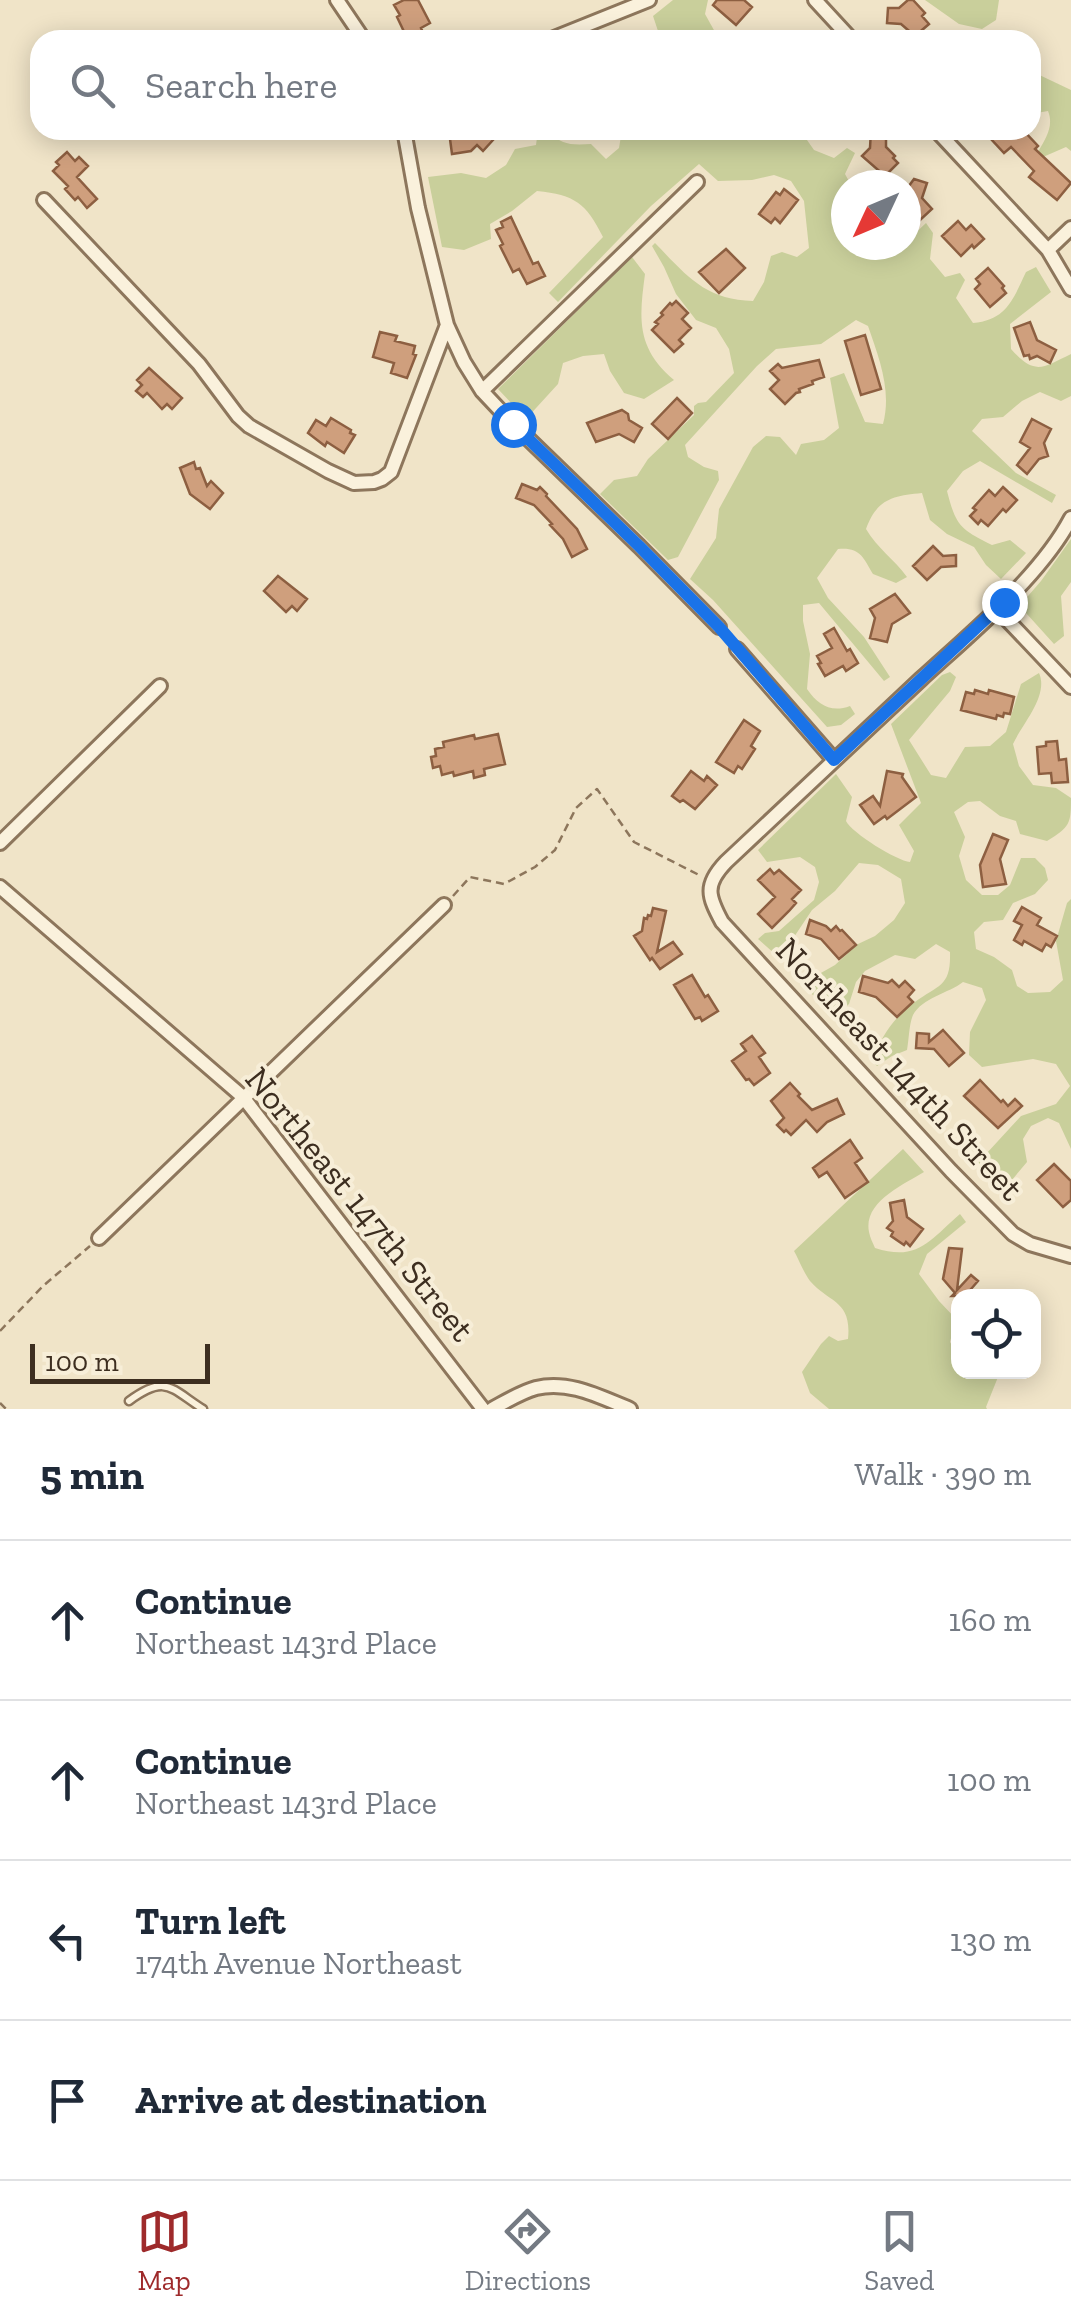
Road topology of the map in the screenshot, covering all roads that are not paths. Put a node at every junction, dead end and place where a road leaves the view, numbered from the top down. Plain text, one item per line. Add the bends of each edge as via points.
1 (337, 0) edge
2 (649, 0) edge
3 (815, 0) edge
4 (357, 30) edge
5 (574, 30) edge
6 (843, 30) edge
7 (406, 140) edge
8 (945, 140) edge
9 (697, 182) dead end
10 (44, 200) dead end
11 (1071, 228) edge
12 (1048, 250) junction
13 (1071, 289) edge
14 (447, 325) junction
15 (482, 391) junction
16 (1071, 518) edge
17 (997, 609) junction
18 (719, 627) dead end
19 (737, 649) dead end
20 (160, 686) dead end
21 (1071, 687) edge
22 (834, 760) junction
23 (0, 843) edge
24 (0, 887) edge
25 (444, 904) road end
26 (243, 1097) junction
27 (99, 1238) road end
28 (1071, 1256) edge
29 (129, 1401) dead end
30 (203, 1409) edge
31 (484, 1409) edge
32 (492, 1409) edge
33 (630, 1409) edge

1 - 4 street
2 - 5 street
3 - 6 street
7 - 14 street
8 - 12 street
9 - 15 street
10 - 14 street via 199,364 238,416 354,483 391,472
11 - 12 street
12 - 13 street
14 - 15 street
15 - 18 street
16 - 17 street
17 - 21 street
17 - 22 street
19 - 22 street
20 - 23 street
22 - 28 street, Northeast 144th Street via 726,862 710,887 722,922 1013,1234
24 - 26 street, Northeast 147th Street
25 - 26 street
26 - 27 street
26 - 31 street, Northeast 147th Street
29 - 30 lane via 149,1388 172,1386
32 - 33 street via 535,1388 554,1387 581,1389

